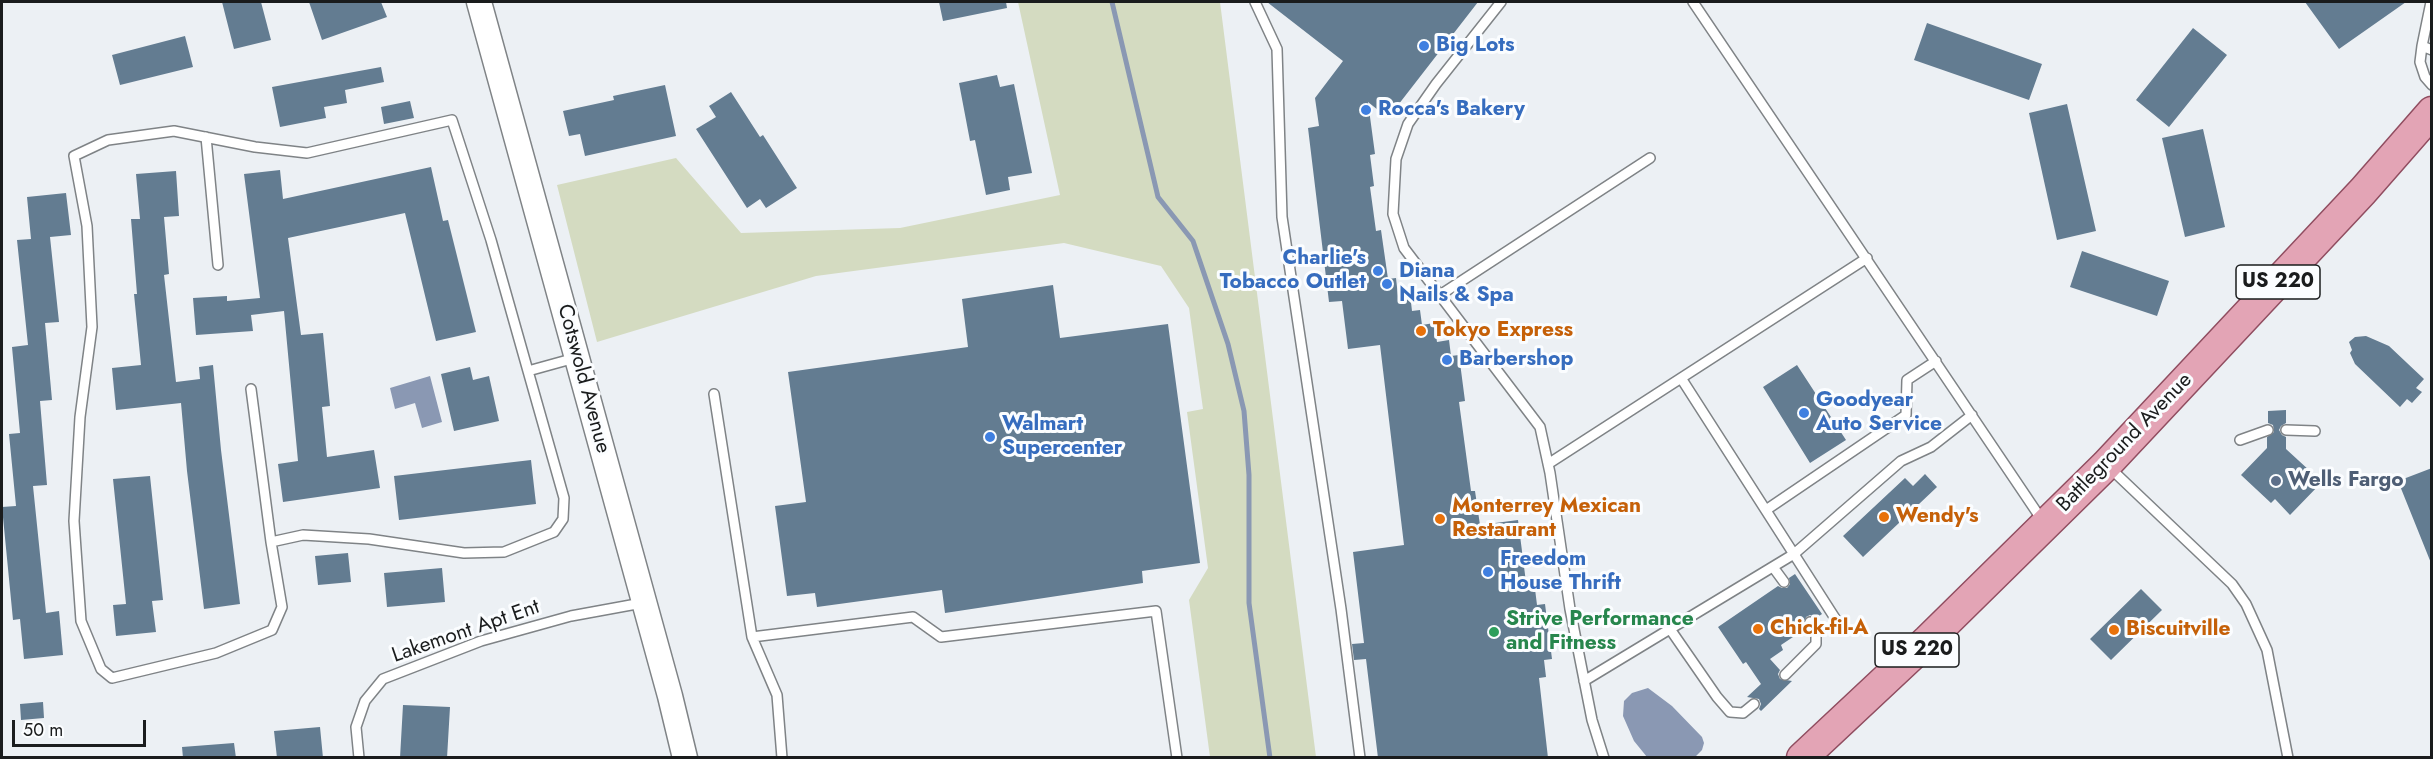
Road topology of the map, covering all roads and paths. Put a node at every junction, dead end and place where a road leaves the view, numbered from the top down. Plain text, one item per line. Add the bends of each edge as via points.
1 (479, 2) edge
2 (1255, 2) edge
3 (1501, 2) edge
4 (1694, 2) edge
5 (2430, 2) edge
6 (2427, 48) edge
7 (2432, 85) edge
8 (2432, 112) edge
9 (206, 137) junction
10 (1650, 158) dead end
11 (1867, 258) junction
12 (218, 265) dead end
13 (1440, 295) junction
14 (578, 358) junction
15 (1936, 362) junction
16 (528, 371) junction
17 (1681, 378) junction
18 (251, 389) dead end
19 (714, 394) dead end
20 (1972, 415) junction
21 (2268, 430) dead end
22 (2286, 430) dead end
23 (2315, 431) dead end
24 (2240, 440) dead end
25 (1548, 464) junction
26 (2106, 465) junction
27 (1766, 510) junction
28 (2045, 525) junction
29 (271, 542) junction
30 (1794, 554) junction
31 (1773, 567) junction
32 (1784, 582) dead end
33 (645, 602) junction
34 (1810, 622) dead end
35 (1840, 626) dead end
36 (1670, 629) junction
37 (752, 637) junction
38 (1785, 675) dead end
39 (1584, 681) junction
40 (1754, 704) dead end
41 (359, 758) edge
42 (685, 758) edge
43 (782, 758) edge
44 (1177, 758) edge
45 (1360, 758) edge
46 (1604, 758) edge
47 (1802, 758) edge
48 (2288, 758) edge

1 - 14 street, Cotswold Avenue
2 - 45 lane via 1277,49 1282,217
3 - 13 lane via 1408,124 1396,159 1393,214 1404,248
4 - 11 lane
5 - 6 lane
6 - 7 lane via 2420,62
8 - 26 main road, Battleground Avenue / US 220
9 - 12 lane
9 - 16 lane via 307,153 452,120
9 - 29 lane via 174,131 108,140 74,156 87,226 92,327 80,417 74,520 81,621 101,669 112,678 216,653 272,630 282,607
10 - 13 lane
11 - 15 lane
11 - 17 lane
13 - 25 lane via 1540,427
14 - 16 lane
14 - 33 street, Cotswold Avenue
15 - 20 lane
15 - 27 lane via 1907,380 1906,415
16 - 29 lane via 564,498 563,519 554,532 504,552 464,553 369,539 303,535
17 - 25 lane
17 - 27 lane
18 - 29 lane
19 - 37 lane
20 - 28 lane
20 - 30 lane via 1930,447 1901,460
21 - 24 lane
22 - 23 lane
25 - 39 lane
26 - 28 main road, Battleground Avenue / US 220
26 - 48 lane via 2232,584 2246,604 2268,650
27 - 30 lane
28 - 47 main road, Battleground Avenue / US 220
30 - 31 lane
30 - 35 lane
31 - 32 lane
31 - 36 lane
33 - 41 lane, Lakemont Apt Ent via 571,616 492,638 383,679 365,701 356,727
33 - 42 street, Cotswold Avenue
34 - 38 lane via 1816,630 1816,644
36 - 39 lane
36 - 40 lane via 1730,712 1743,713
37 - 43 lane via 777,695
37 - 44 lane via 913,617 941,638 1156,611
39 - 46 lane

